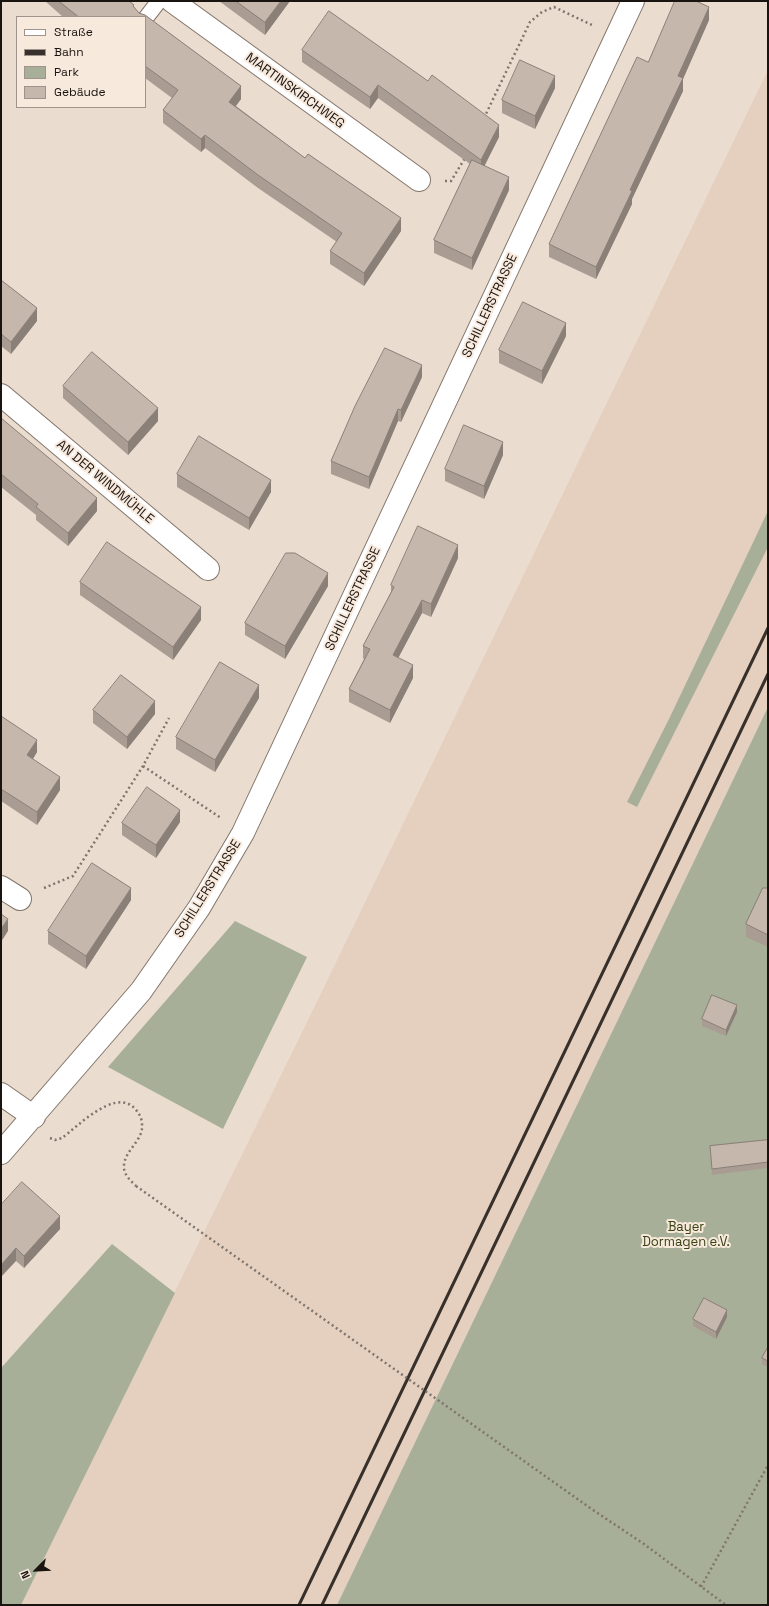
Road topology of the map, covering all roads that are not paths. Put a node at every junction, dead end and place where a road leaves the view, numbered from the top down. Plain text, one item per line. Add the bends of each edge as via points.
1 (158, 1) edge
2 (172, 1) edge
3 (633, 1) edge
4 (146, 18) edge
5 (419, 180) road end
6 (1, 395) edge
7 (208, 569) dead end
8 (1, 887) edge
9 (20, 899) road end
10 (1, 1094) edge
11 (34, 1117) junction
12 (1, 1153) edge

1 - 4 lane
2 - 5 street, MARTINSKIRCHWEG
3 - 11 street, SCHILLERSTRASSE via 243,833 199,908 141,991
6 - 7 street, AN DER WINDMÜHLE
8 - 9 street
10 - 11 street
11 - 12 street, SCHILLERSTRASSE

